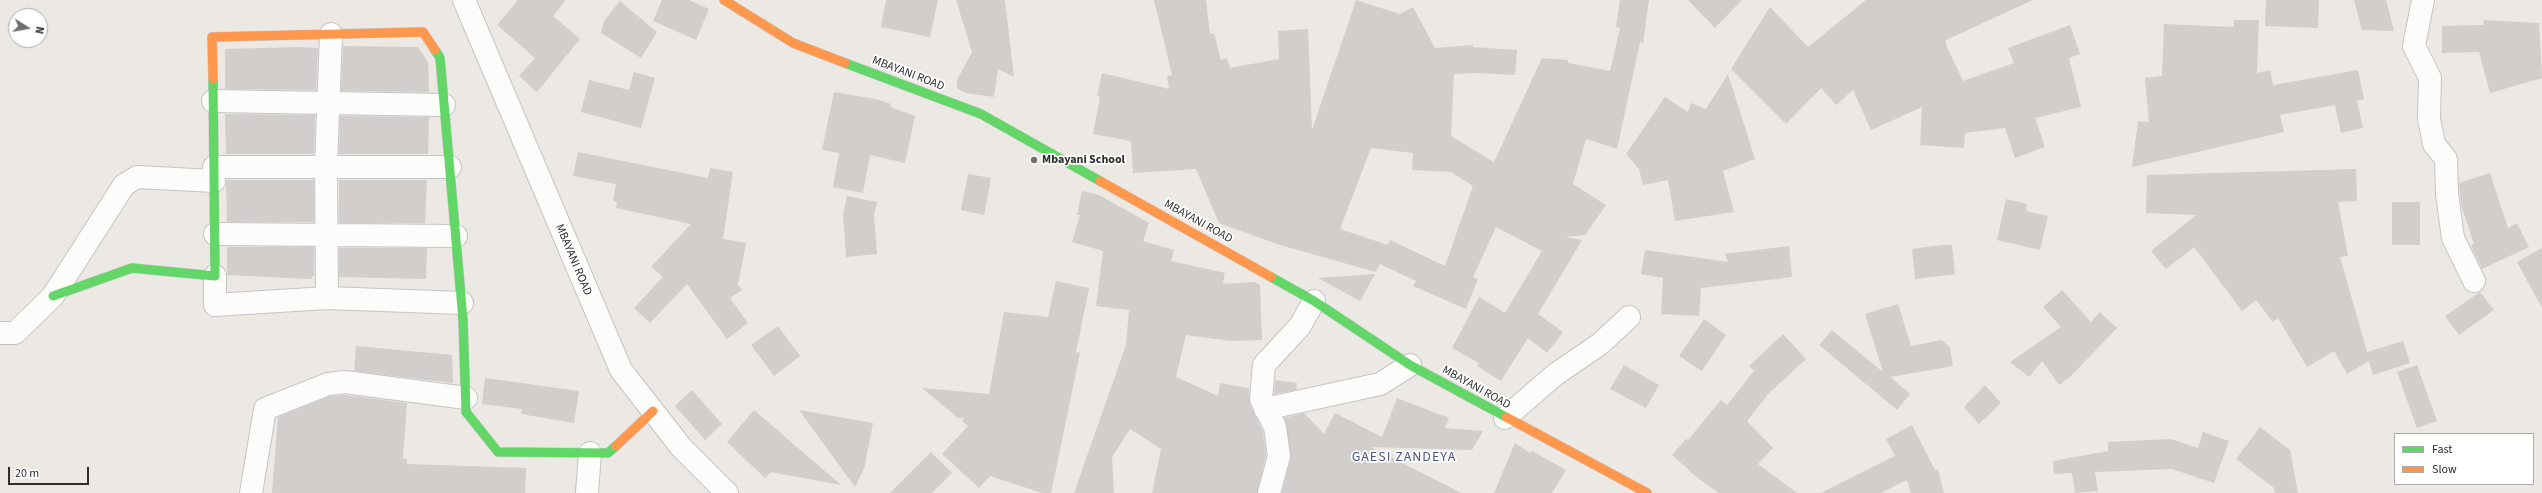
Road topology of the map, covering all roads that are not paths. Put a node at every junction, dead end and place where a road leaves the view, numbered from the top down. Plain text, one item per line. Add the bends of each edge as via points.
1 (464, 0) edge
2 (724, 0) edge
3 (2423, 0) edge
4 (331, 34) junction
5 (213, 101) junction
6 (329, 102) junction
7 (444, 105) junction
8 (326, 166) junction
9 (450, 167) junction
10 (214, 174) junction
11 (215, 234) junction
12 (326, 234) junction
13 (456, 236) junction
14 (216, 276) junction
15 (2474, 281) dead end
16 (54, 296) junction
17 (327, 298) junction
18 (1314, 301) junction
19 (462, 303) junction
20 (1629, 317) dead end
21 (0, 333) edge
22 (1410, 365) junction
23 (466, 398) junction
24 (1265, 409) junction
25 (653, 411) junction
26 (1505, 418) junction
27 (590, 453) junction
28 (251, 493) edge
29 (587, 493) edge
30 (727, 493) edge
31 (1269, 493) edge
32 (1647, 493) edge

1 - 25 street, MBAYANI ROAD via 621,370
2 - 18 street, MBAYANI ROAD via 793,43 981,114
3 - 15 street via 2414,46 2430,78 2429,119 2434,144 2446,159 2453,238
4 - 5 street via 212,37
4 - 6 street
4 - 7 street via 422,32 440,58
5 - 6 street
5 - 10 street
6 - 7 street
6 - 8 street
7 - 9 street
8 - 9 street
8 - 10 street
8 - 12 street
9 - 13 street
10 - 11 street
10 - 16 street via 136,177 124,185
11 - 12 street
11 - 14 street
12 - 13 street
12 - 17 street
13 - 19 street
14 - 16 street via 132,268
14 - 17 street via 215,305
16 - 21 street via 15,333
17 - 19 street
18 - 22 street, MBAYANI ROAD
18 - 24 street via 1300,326 1264,365 1260,387
19 - 23 street
20 - 26 street via 1600,344 1556,374
22 - 24 street via 1380,384
22 - 26 street, MBAYANI ROAD
23 - 27 street via 466,412 498,452
23 - 28 street via 340,383 328,384 265,409
24 - 31 street via 1275,428 1280,456
25 - 27 street via 608,453
25 - 30 street, MBAYANI ROAD via 681,447
26 - 32 street, MBAYANI ROAD
27 - 29 street

